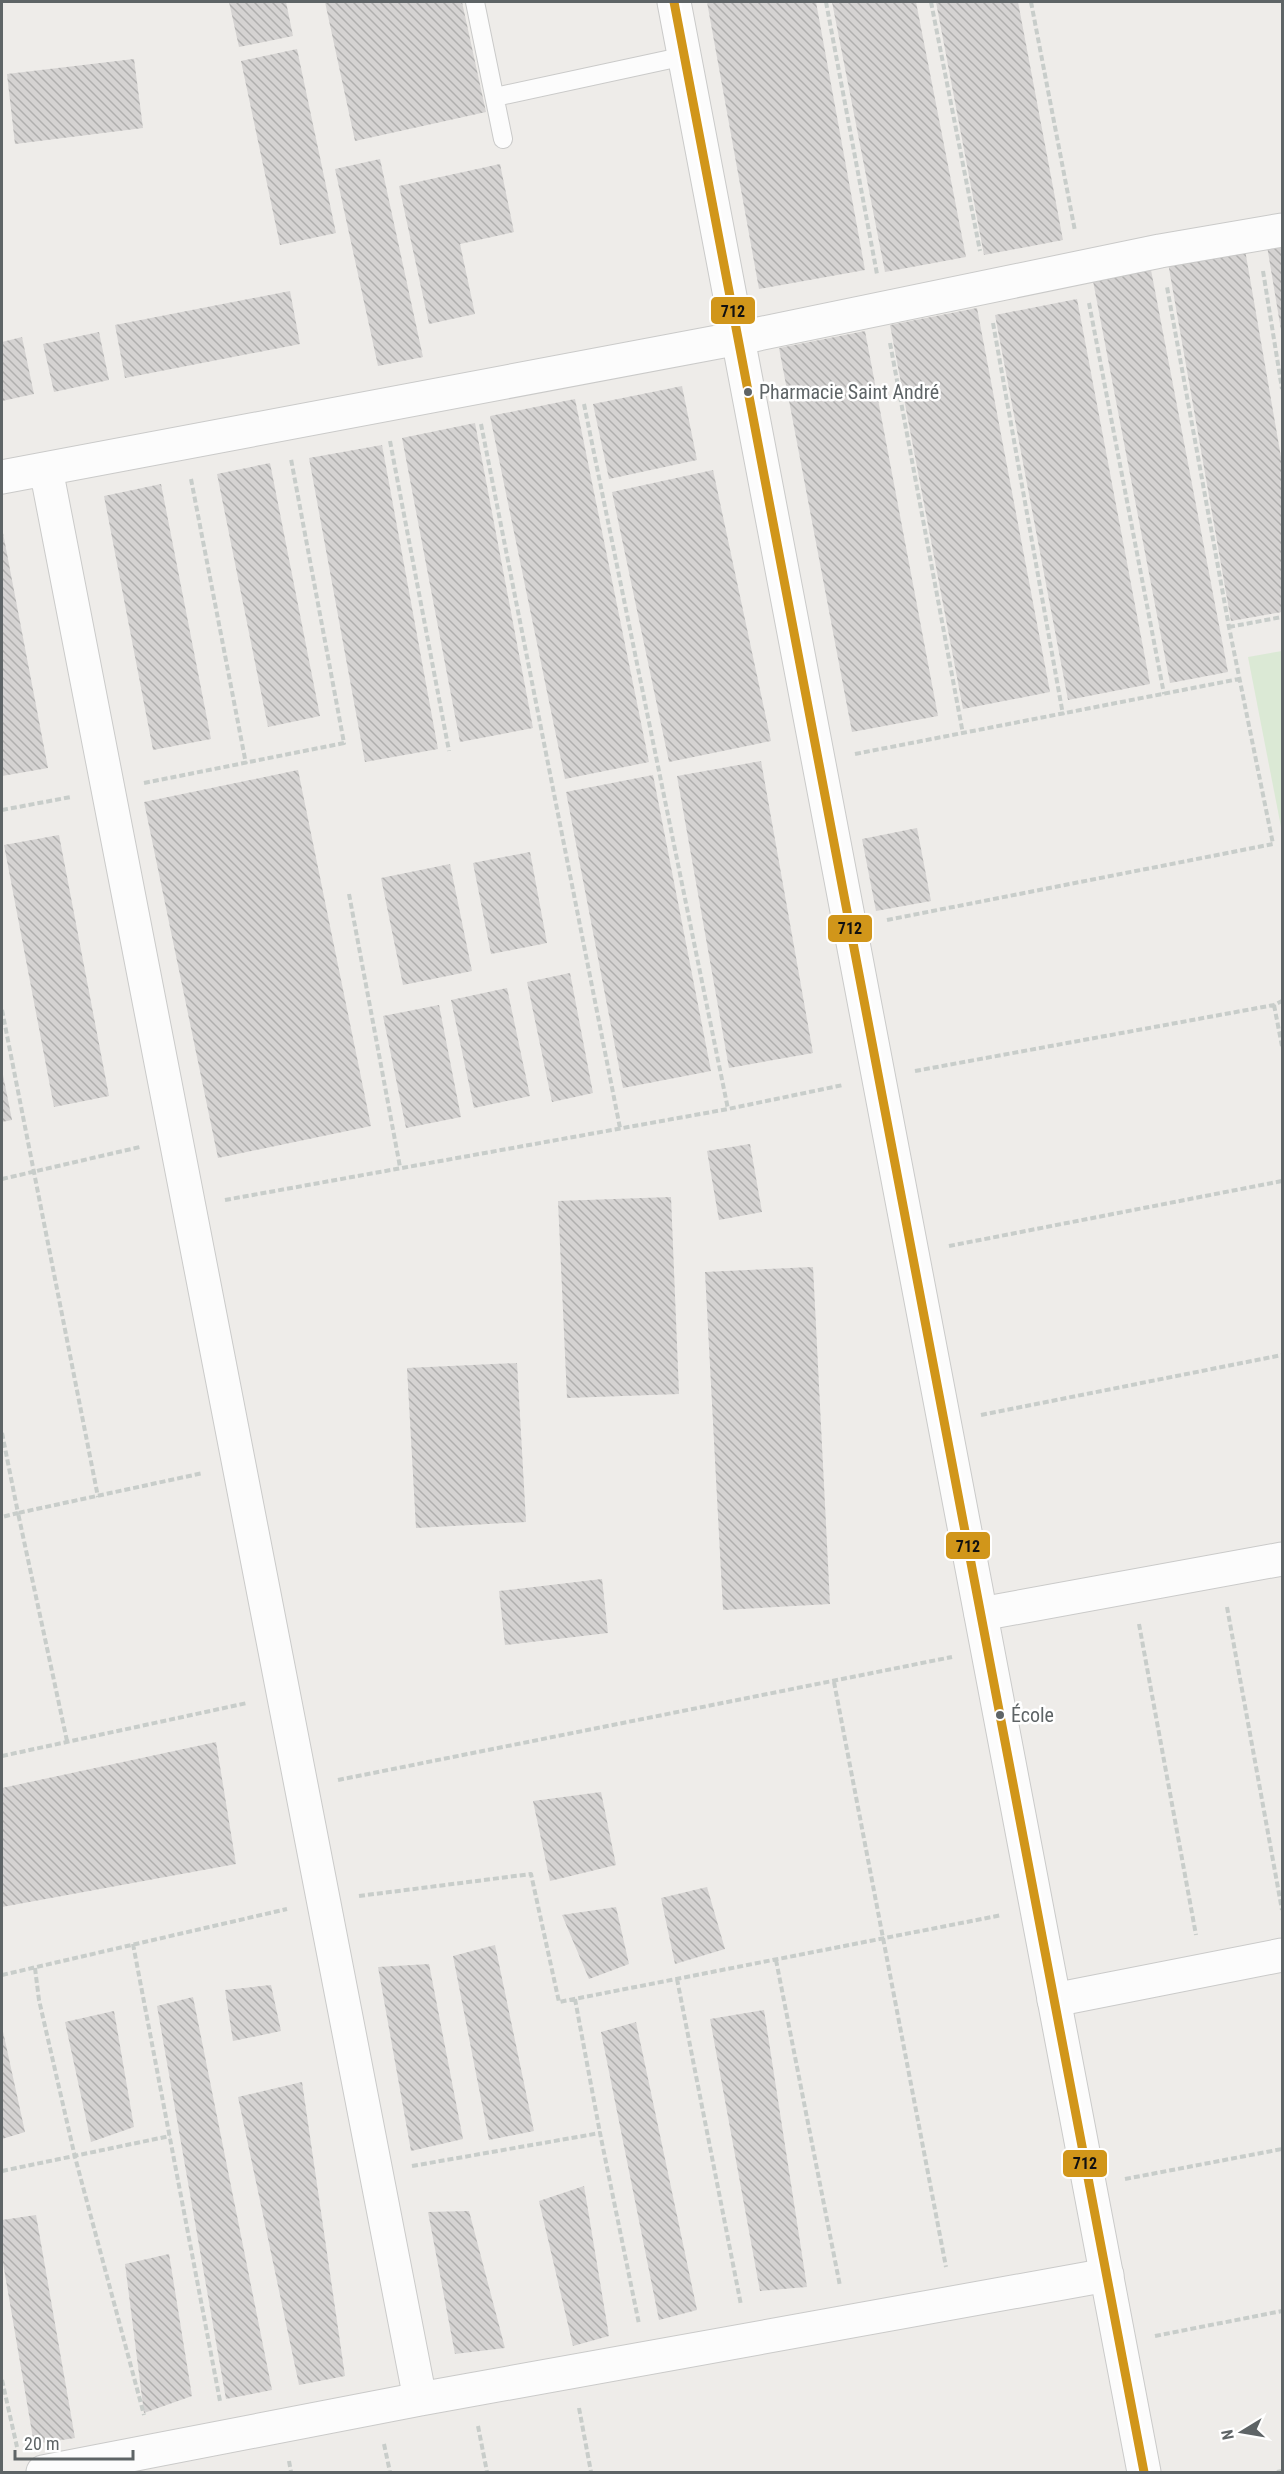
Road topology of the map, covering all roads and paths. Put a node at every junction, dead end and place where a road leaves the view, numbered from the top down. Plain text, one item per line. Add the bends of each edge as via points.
1 (476, 2) edge
2 (674, 2) edge
3 (826, 2) edge
4 (931, 2) edge
5 (1031, 2) edge
6 (685, 56) junction
7 (495, 97) junction
8 (503, 140) dead end
9 (1270, 233) edge
10 (1160, 251) junction
11 (1082, 267) junction
12 (987, 287) junction
13 (884, 309) junction
14 (739, 338) junction
15 (577, 368) junction
16 (474, 388) junction
17 (1282, 389) edge
18 (383, 405) junction
19 (284, 424) junction
20 (184, 442) junction
21 (46, 469) junction
22 (2, 477) edge
23 (1282, 617) edge
24 (1229, 627) junction
25 (1239, 679) junction
26 (1164, 694) junction
27 (1063, 716) junction
28 (963, 734) junction
29 (449, 751) dead end
30 (819, 760) junction
31 (246, 764) junction
32 (108, 790) junction
33 (2, 810) edge
34 (350, 894) dead end
35 (850, 927) junction
36 (1282, 1001) edge
37 (1274, 1005) junction
38 (2, 1010) edge
39 (1282, 1046) edge
40 (879, 1078) junction
41 (728, 1109) junction
42 (620, 1128) junction
43 (176, 1138) junction
44 (400, 1167) junction
45 (33, 1173) junction
46 (2, 1179) edge
47 (1282, 1181) edge
48 (189, 1206) junction
49 (912, 1253) junction
50 (1282, 1355) edge
51 (945, 1423) junction
52 (2, 1433) edge
53 (239, 1464) junction
54 (98, 1497) junction
55 (18, 1513) junction
56 (2, 1517) edge
57 (1282, 1559) edge
58 (1221, 1571) junction
59 (1132, 1588) junction
60 (981, 1614) junction
61 (988, 1649) junction
62 (834, 1682) junction
63 (283, 1696) junction
64 (67, 1741) junction
65 (2, 1756) edge
66 (301, 1788) junction
67 (323, 1901) junction
68 (1036, 1908) junction
69 (1282, 1910) edge
70 (885, 1940) junction
71 (134, 1944) junction
72 (1282, 1955) edge
73 (776, 1960) junction
74 (35, 1968) junction
75 (1203, 1971) junction
76 (2, 1975) edge
77 (676, 1979) junction
78 (575, 1998) junction
79 (1054, 2000) junction
80 (600, 2133) junction
81 (170, 2136) junction
82 (1282, 2149) edge
83 (75, 2157) junction
84 (2, 2171) edge
85 (376, 2172) junction
86 (1089, 2186) junction
87 (1107, 2275) junction
88 (953, 2303) junction
89 (1282, 2311) edge
90 (847, 2322) junction
91 (747, 2340) junction
92 (1119, 2343) junction
93 (646, 2359) junction
94 (572, 2372) junction
95 (2, 2380) edge
96 (472, 2390) junction
97 (420, 2399) junction
98 (227, 2437) junction
99 (18, 2449) dead end
100 (156, 2461) edge
101 (1282, 2471) edge
102 (43, 2472) edge
103 (487, 2472) edge
104 (591, 2472) edge
105 (1144, 2472) edge
106 (1277, 2472) edge

1 - 7 lane
2 - 6 street
3 - 13 path
4 - 12 path
5 - 11 path
6 - 7 lane
6 - 14 street
7 - 8 lane
9 - 10 street
9 - 17 path
10 - 11 street
10 - 24 path
11 - 12 street
11 - 26 path
12 - 13 street
12 - 27 path
13 - 14 street
13 - 28 path
14 - 15 street
14 - 30 street
15 - 16 street
15 - 41 path
16 - 18 street
16 - 42 path
18 - 19 street
18 - 29 path
19 - 20 street
19 - 31 path via 344,743
20 - 21 street
20 - 31 path
21 - 22 street
21 - 32 street
23 - 24 path
24 - 25 path
25 - 26 path
25 - 35 path via 1273,844
26 - 27 path
27 - 28 path
28 - 30 path
30 - 35 street
31 - 32 path
32 - 33 path
32 - 43 street
34 - 44 path
35 - 40 street
36 - 37 path
37 - 39 path
37 - 40 path
38 - 45 path
40 - 41 path
40 - 49 street
41 - 42 path
42 - 44 path
43 - 45 path
43 - 48 street
44 - 48 path
45 - 46 path
45 - 54 path
47 - 49 path
48 - 53 street
49 - 51 street
50 - 51 path
51 - 60 street
52 - 55 path
53 - 54 path
53 - 63 street
54 - 55 path
55 - 56 path
55 - 64 path
57 - 58 street
58 - 59 street
58 - 69 path
59 - 60 street
59 - 75 path
60 - 61 street
61 - 62 path
61 - 68 street
62 - 66 path
62 - 70 path
63 - 64 path
63 - 66 street
64 - 65 path
66 - 67 street
67 - 71 path
67 - 78 path via 531,1874 559,2002
67 - 85 street
68 - 70 path
68 - 79 street
70 - 73 path
70 - 88 path
71 - 74 path
71 - 81 path
72 - 75 street
73 - 77 path
73 - 90 path
74 - 76 path
74 - 83 path
75 - 79 street
77 - 78 path
77 - 91 path
78 - 80 path
79 - 86 street
80 - 85 path
80 - 93 path
81 - 83 path
81 - 98 path
82 - 86 path
83 - 84 path
83 - 100 path
85 - 97 street
86 - 87 street
87 - 88 street
87 - 92 street
88 - 90 street
89 - 92 path
90 - 91 street
91 - 93 street
92 - 105 street
93 - 94 street
94 - 96 street
94 - 104 path
95 - 99 path
96 - 97 street
96 - 103 path
97 - 98 street
98 - 100 street
100 - 102 street
101 - 106 path

